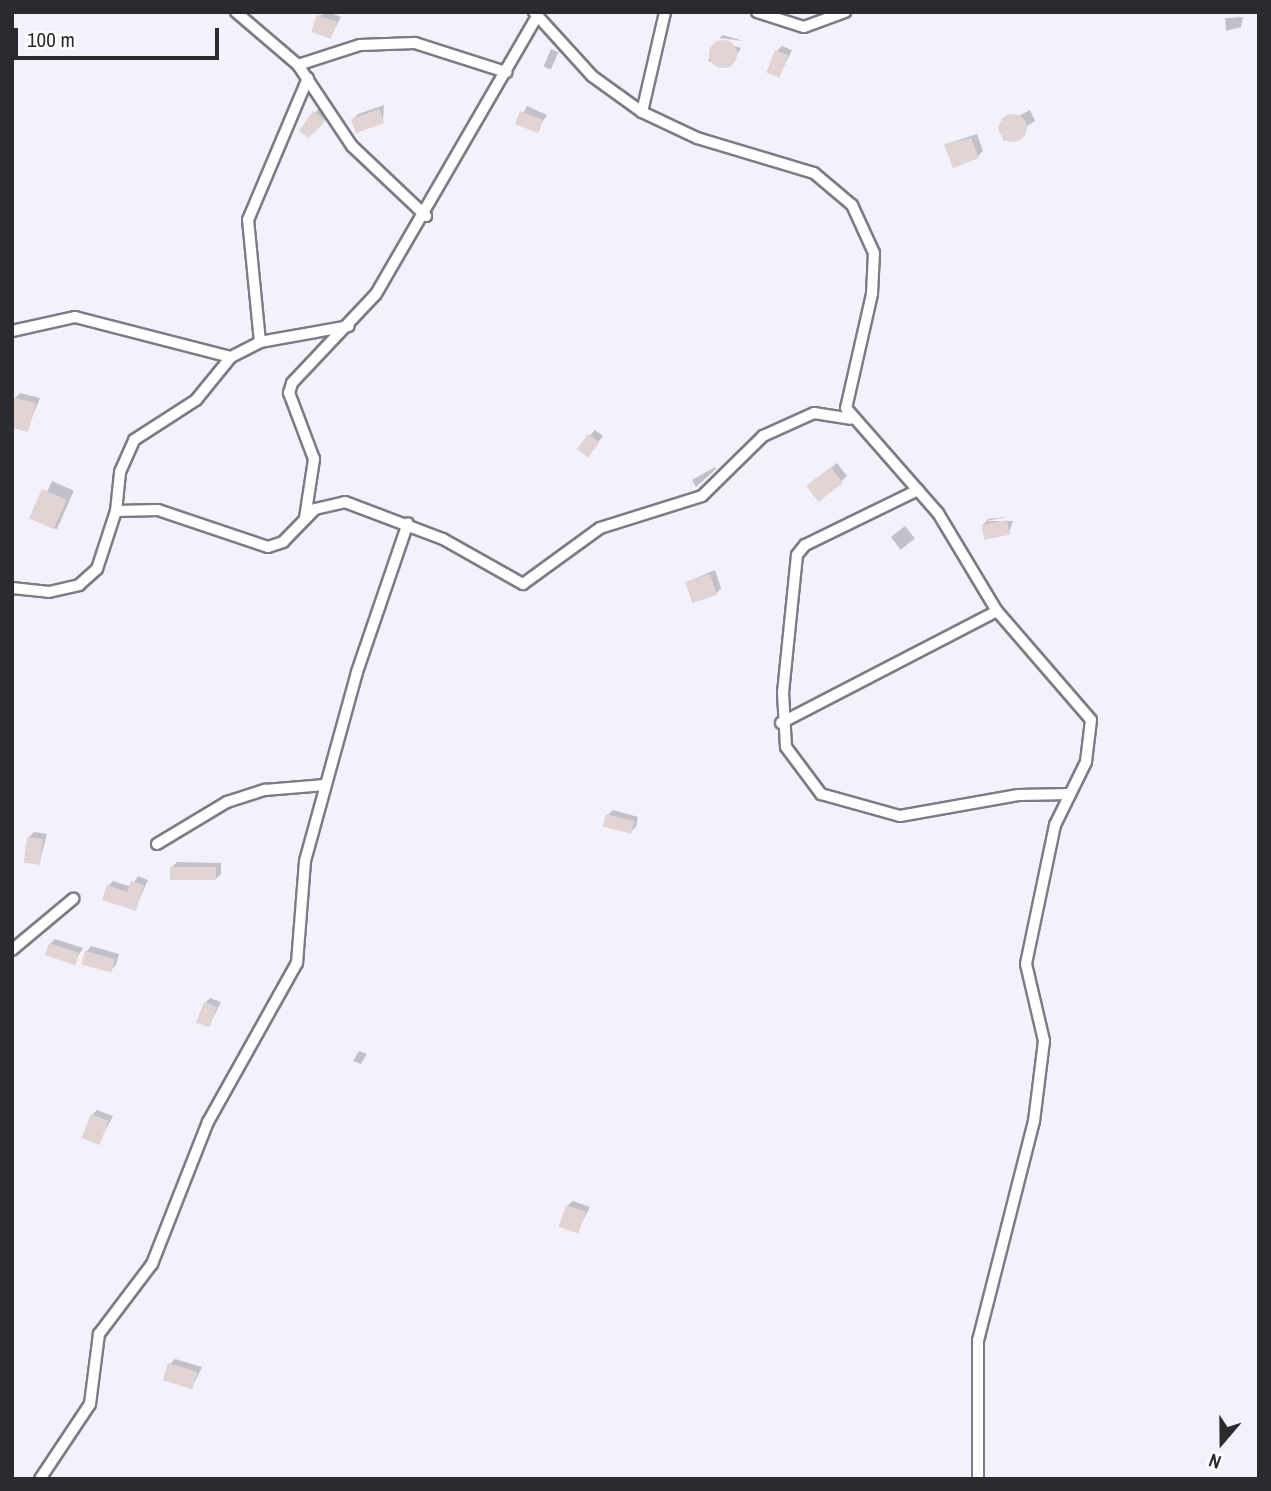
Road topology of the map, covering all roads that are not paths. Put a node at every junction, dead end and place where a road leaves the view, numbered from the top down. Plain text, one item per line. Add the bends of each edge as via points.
1 (236, 12) edge
2 (665, 12) edge
3 (757, 12) edge
4 (845, 12) edge
5 (536, 15) edge
6 (298, 65) junction
7 (506, 72) junction
8 (308, 78) junction
9 (642, 112) junction
10 (426, 216) junction
11 (349, 326) junction
12 (12, 331) edge
13 (260, 342) junction
14 (231, 357) junction
15 (851, 419) junction
16 (918, 490) junction
17 (116, 511) junction
18 (306, 518) junction
19 (408, 523) junction
20 (12, 588) edge
21 (997, 611) junction
22 (781, 723) junction
23 (325, 785) junction
24 (1070, 794) junction
25 (157, 844) dead end
26 (73, 899) dead end
27 (12, 950) edge
28 (40, 1479) edge
29 (978, 1479) edge

1 - 6 street
2 - 9 street
3 - 4 street via 817,27
5 - 7 street
5 - 9 street via 592,76
6 - 7 street via 360,46 415,43
6 - 8 street
7 - 10 street
8 - 10 street via 352,146
8 - 13 street via 248,220
9 - 15 street via 697,138 814,173 852,205 874,253 872,294 846,408
10 - 11 street
11 - 13 street
11 - 18 street via 289,394 314,458
12 - 14 street via 75,317
13 - 14 street
14 - 17 street via 196,400 134,440 120,472
15 - 16 street
15 - 19 street via 814,413 763,436 702,496 600,528 523,584
16 - 21 street via 965,551
16 - 22 street via 805,545 797,555
17 - 18 street via 158,510 268,547 282,542
17 - 20 street via 97,569 79,585 49,592
18 - 19 street via 315,509 345,502
19 - 23 street
21 - 22 street
21 - 24 street via 1091,720 1086,762
22 - 24 street via 800,772 821,794 848,806 900,816 1018,795
23 - 25 street via 265,790 227,802
23 - 28 street via 304,861 297,964 208,1122 152,1264 99,1334 90,1404
24 - 29 street via 1055,825 1026,964 1044,1041 1034,1121 978,1340
26 - 27 street

